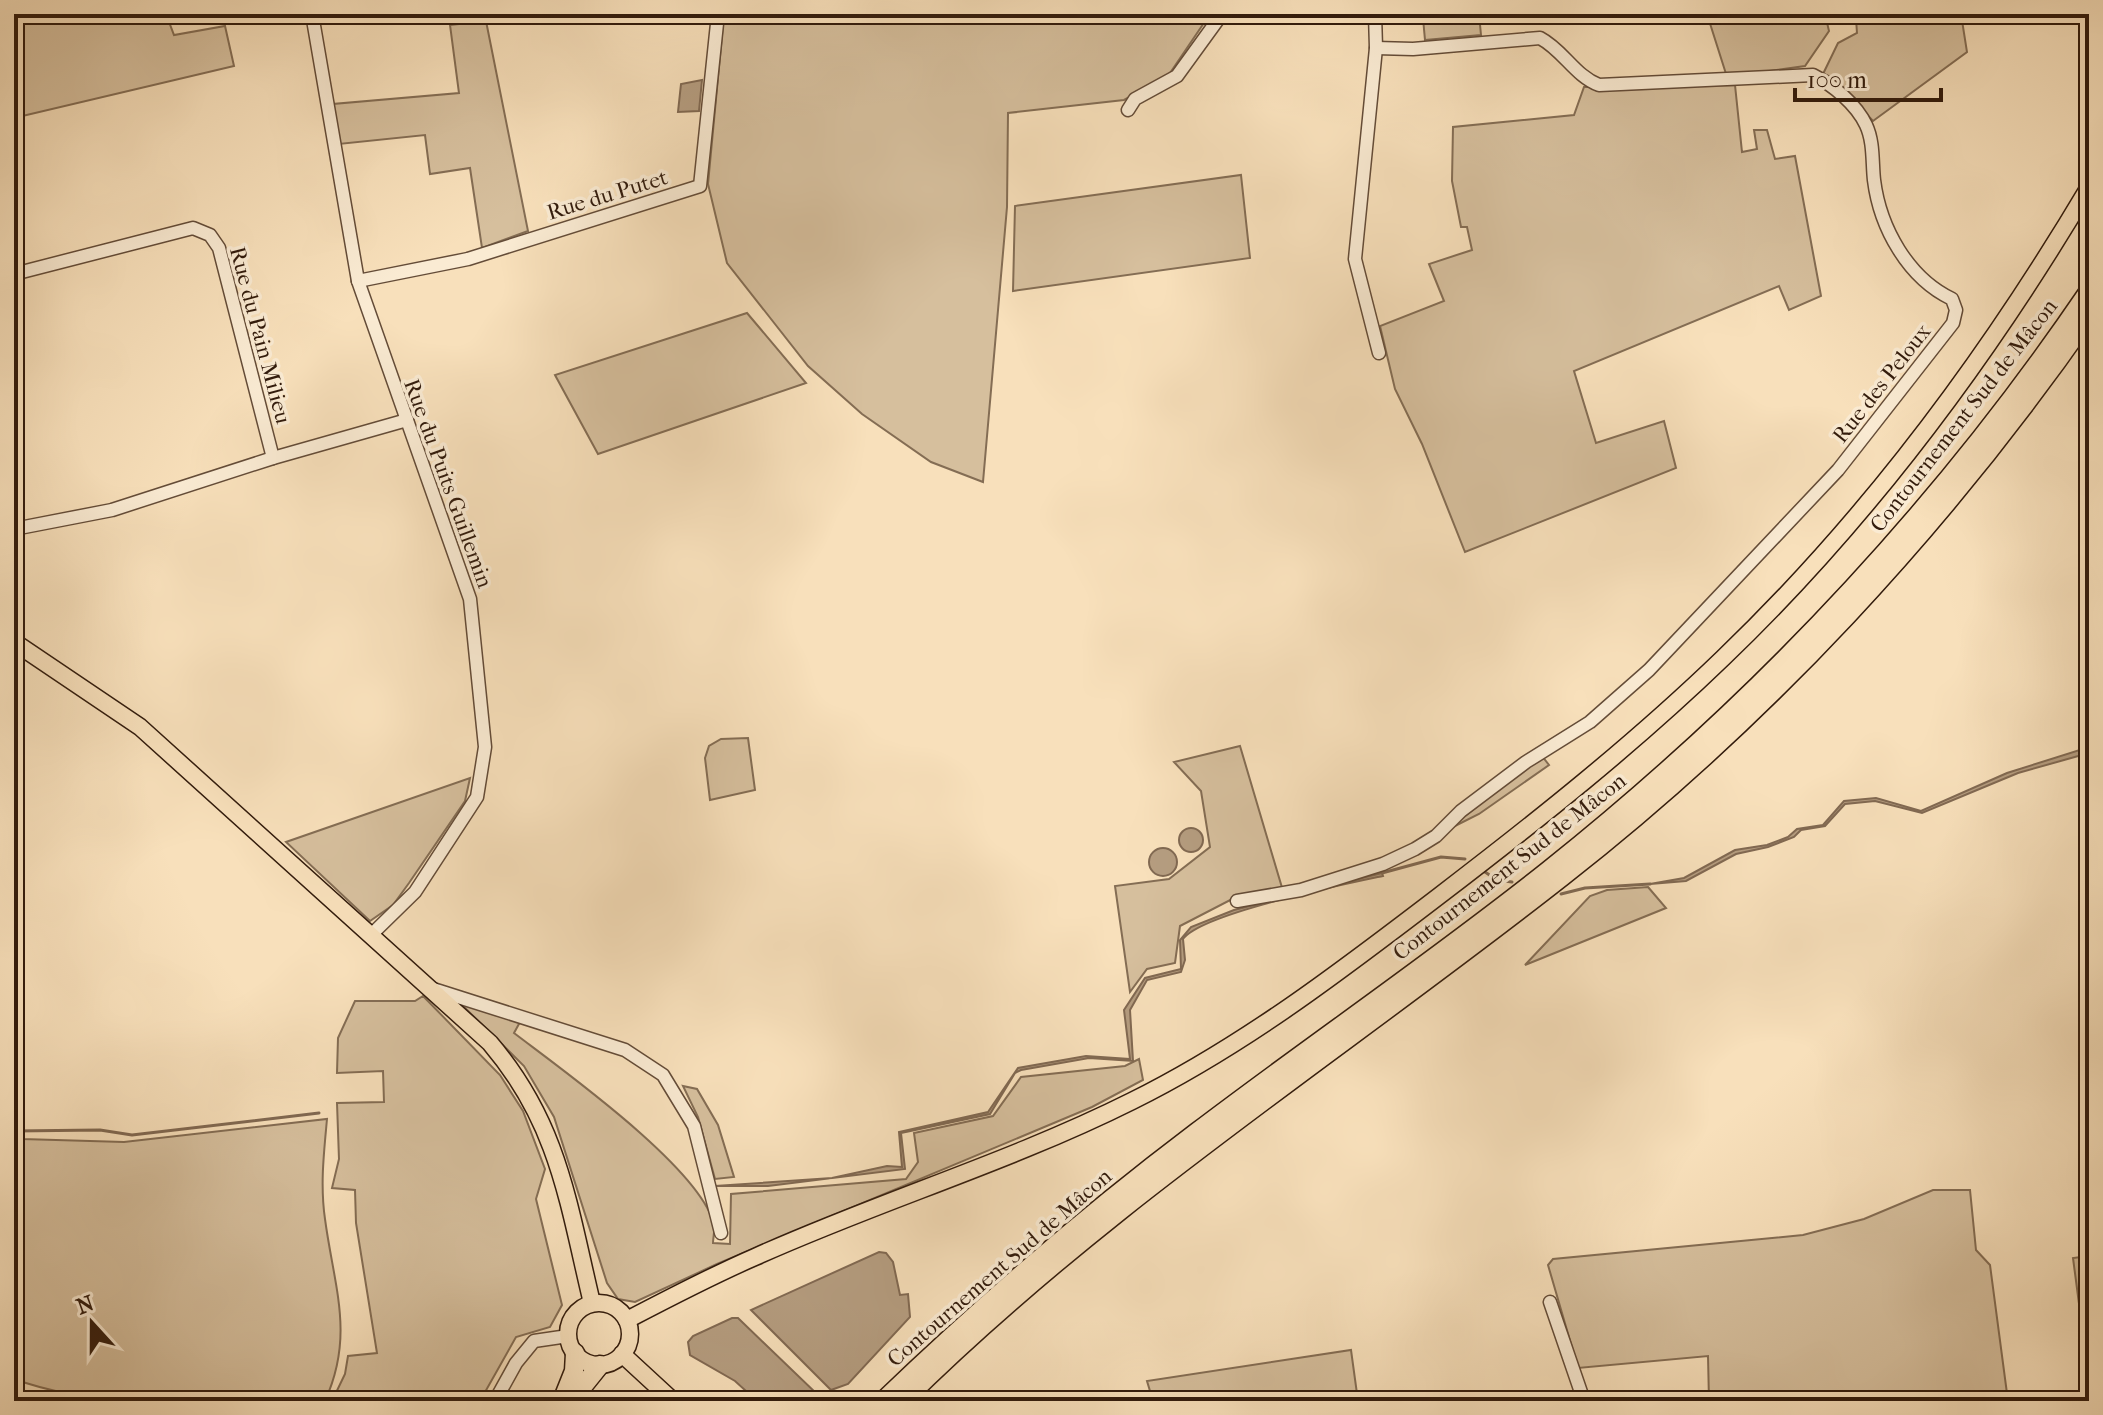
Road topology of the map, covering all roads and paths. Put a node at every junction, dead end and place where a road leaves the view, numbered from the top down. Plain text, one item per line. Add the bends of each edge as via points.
1 (312, 14) edge
2 (718, 14) edge
3 (1222, 14) edge
4 (1375, 14) edge
5 (1376, 48) junction
6 (1128, 110) dead end
7 (2089, 187) edge
8 (14, 274) edge
9 (358, 281) junction
10 (2089, 291) edge
11 (2089, 316) edge
12 (1379, 353) dead end
13 (407, 420) junction
14 (273, 458) junction
15 (14, 529) edge
16 (14, 642) edge
17 (1237, 901) dead end
18 (371, 935) junction
19 (433, 989) junction
20 (721, 1233) dead end
21 (1550, 1302) dead end
22 (592, 1303) junction
23 (627, 1320) junction
24 (572, 1345) junction
25 (622, 1354) junction
26 (600, 1365) junction
27 (495, 1401) edge
28 (562, 1401) edge
29 (571, 1401) edge
30 (673, 1401) edge
31 (883, 1401) edge
32 (903, 1401) edge
33 (1584, 1401) edge

1 - 9 street, Rue du Puits Guillemin
2 - 9 street, Rue du Putet via 700,186 468,259
3 - 6 street via 1177,76 1135,99
4 - 5 street
5 - 12 street via 1355,259
5 - 17 street, Rue des Peloux via 1540,38 1556,46 1586,80 1599,85 1813,75 1830,83 1866,125 1878,200 1898,248 1935,291 1952,299 1956,310 1953,323 1838,470 1649,670 1590,722 1526,762 1415,849 1301,890
7 - 23 main road via 1996,335 1812,564 1685,695 1512,840 1301,999 1137,1099 757,1256
8 - 14 street, Rue du Pain Milieu via 193,228 210,235 219,248
9 - 13 street, Rue du Puits Guillemin
10 - 31 highway, Contournement Sud de Mâcon via 2011,400 1915,518 1831,612 1718,724 1548,871 1092,1214
11 - 32 highway, Contournement Sud de Mâcon via 2018,413 1896,561 1702,758 1553,884 1106,1220
13 - 14 street
13 - 18 street, Rue du Puits Guillemin via 470,599 485,747 477,797 415,892
14 - 15 street via 112,510
16 - 18 main road via 140,727
18 - 19 main road
19 - 20 street via 625,1050 663,1075 694,1126
19 - 22 main road via 490,1043 535,1106 564,1184
21 - 33 street
22 - 23 main road via 609,1304
22 - 24 main road via 574,1315
23 - 25 main road via 630,1338
24 - 26 main road via 589,1363
24 - 27 street via 546,1336 534,1341
24 - 28 highway via 574,1371
25 - 26 main road
25 - 30 main road
26 - 29 highway

